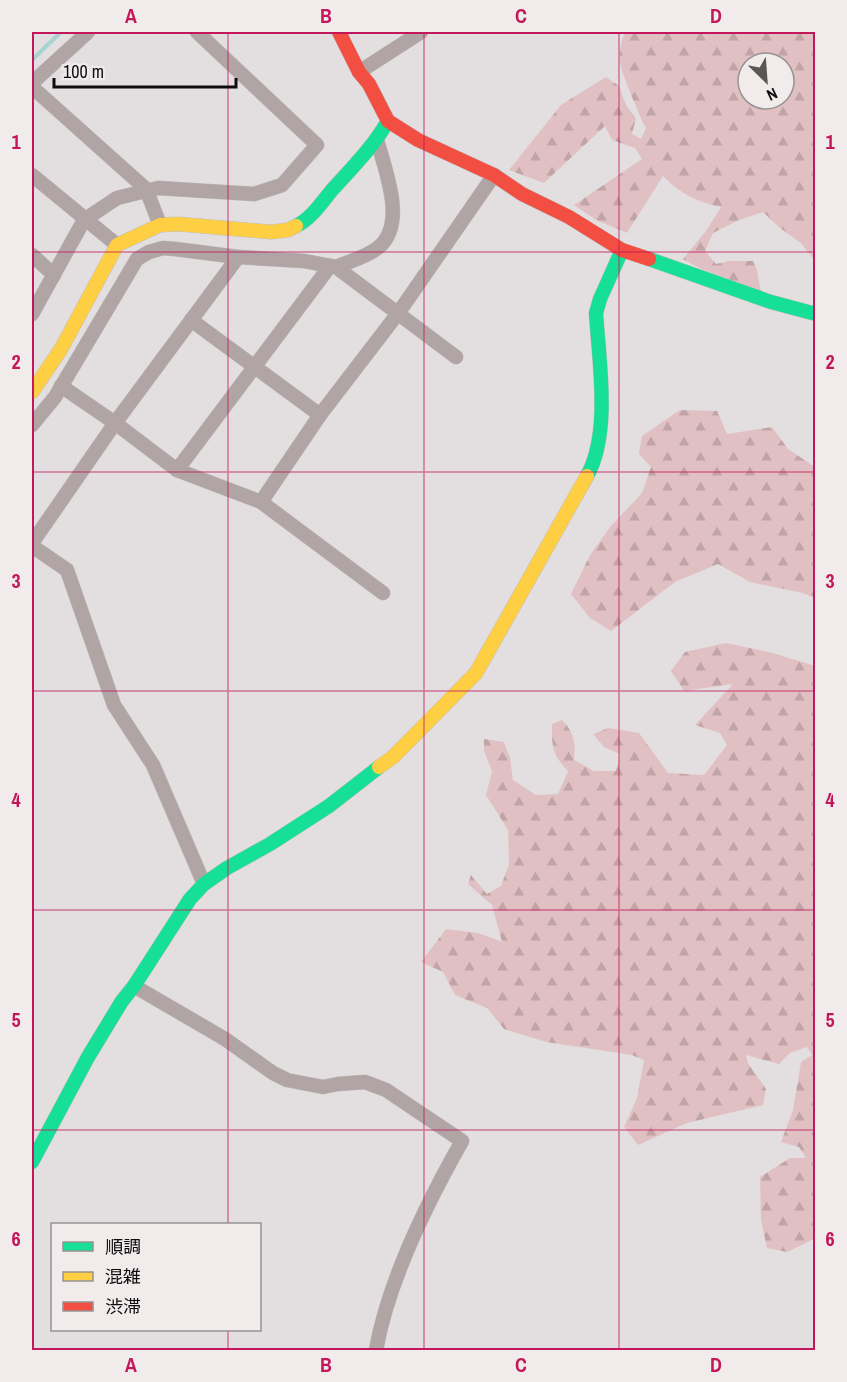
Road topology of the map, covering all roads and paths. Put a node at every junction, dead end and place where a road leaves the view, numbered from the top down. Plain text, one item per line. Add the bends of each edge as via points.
1 (88, 32) edge
2 (197, 32) edge
3 (339, 32) edge
4 (421, 32) edge
5 (359, 72) junction
6 (32, 85) edge
7 (388, 121) junction
8 (377, 140) junction
9 (32, 175) edge
10 (494, 175) junction
11 (146, 189) junction
12 (84, 220) junction
13 (160, 225) junction
14 (117, 245) junction
15 (621, 250) junction
16 (32, 255) edge
17 (238, 257) junction
18 (333, 266) junction
19 (54, 275) junction
20 (399, 312) junction
21 (32, 314) edge
22 (816, 314) edge
23 (191, 320) junction
24 (456, 357) dead end
25 (254, 367) junction
26 (61, 386) junction
27 (32, 392) edge
28 (320, 416) junction
29 (115, 423) junction
30 (32, 425) edge
31 (177, 470) junction
32 (261, 502) junction
33 (32, 545) edge
34 (383, 593) dead end
35 (204, 884) junction
36 (134, 986) junction
37 (32, 1162) edge
38 (376, 1350) edge

1 - 6 street
2 - 11 street via 317,145 282,185 254,194
3 - 5 street
4 - 5 street
5 - 7 street
6 - 11 street
7 - 8 street
7 - 10 street via 418,140
8 - 13 street via 314,211 288,230
8 - 18 street via 393,199 390,235 366,255
9 - 12 street
10 - 15 street
10 - 20 street
11 - 12 street via 117,198
11 - 13 street
12 - 14 street
12 - 19 street
13 - 14 street
14 - 27 street via 61,349
15 - 22 street
15 - 35 street via 596,313 602,425 594,464 476,673 393,758 329,806
16 - 19 street
17 - 18 street
17 - 23 street
17 - 26 street via 163,248 137,260
18 - 20 street
18 - 25 street
19 - 21 street
20 - 24 street
20 - 28 street
23 - 25 street
23 - 29 street
25 - 28 street
25 - 31 street
26 - 29 street
26 - 30 street
28 - 32 street
29 - 31 street
29 - 33 street
31 - 32 street
32 - 34 street
33 - 35 street via 67,570 114,705 153,765
35 - 36 street via 190,899
36 - 37 street via 88,1057
36 - 38 street via 287,1080 323,1087 365,1082 386,1090 462,1141 407,1254 380,1325

